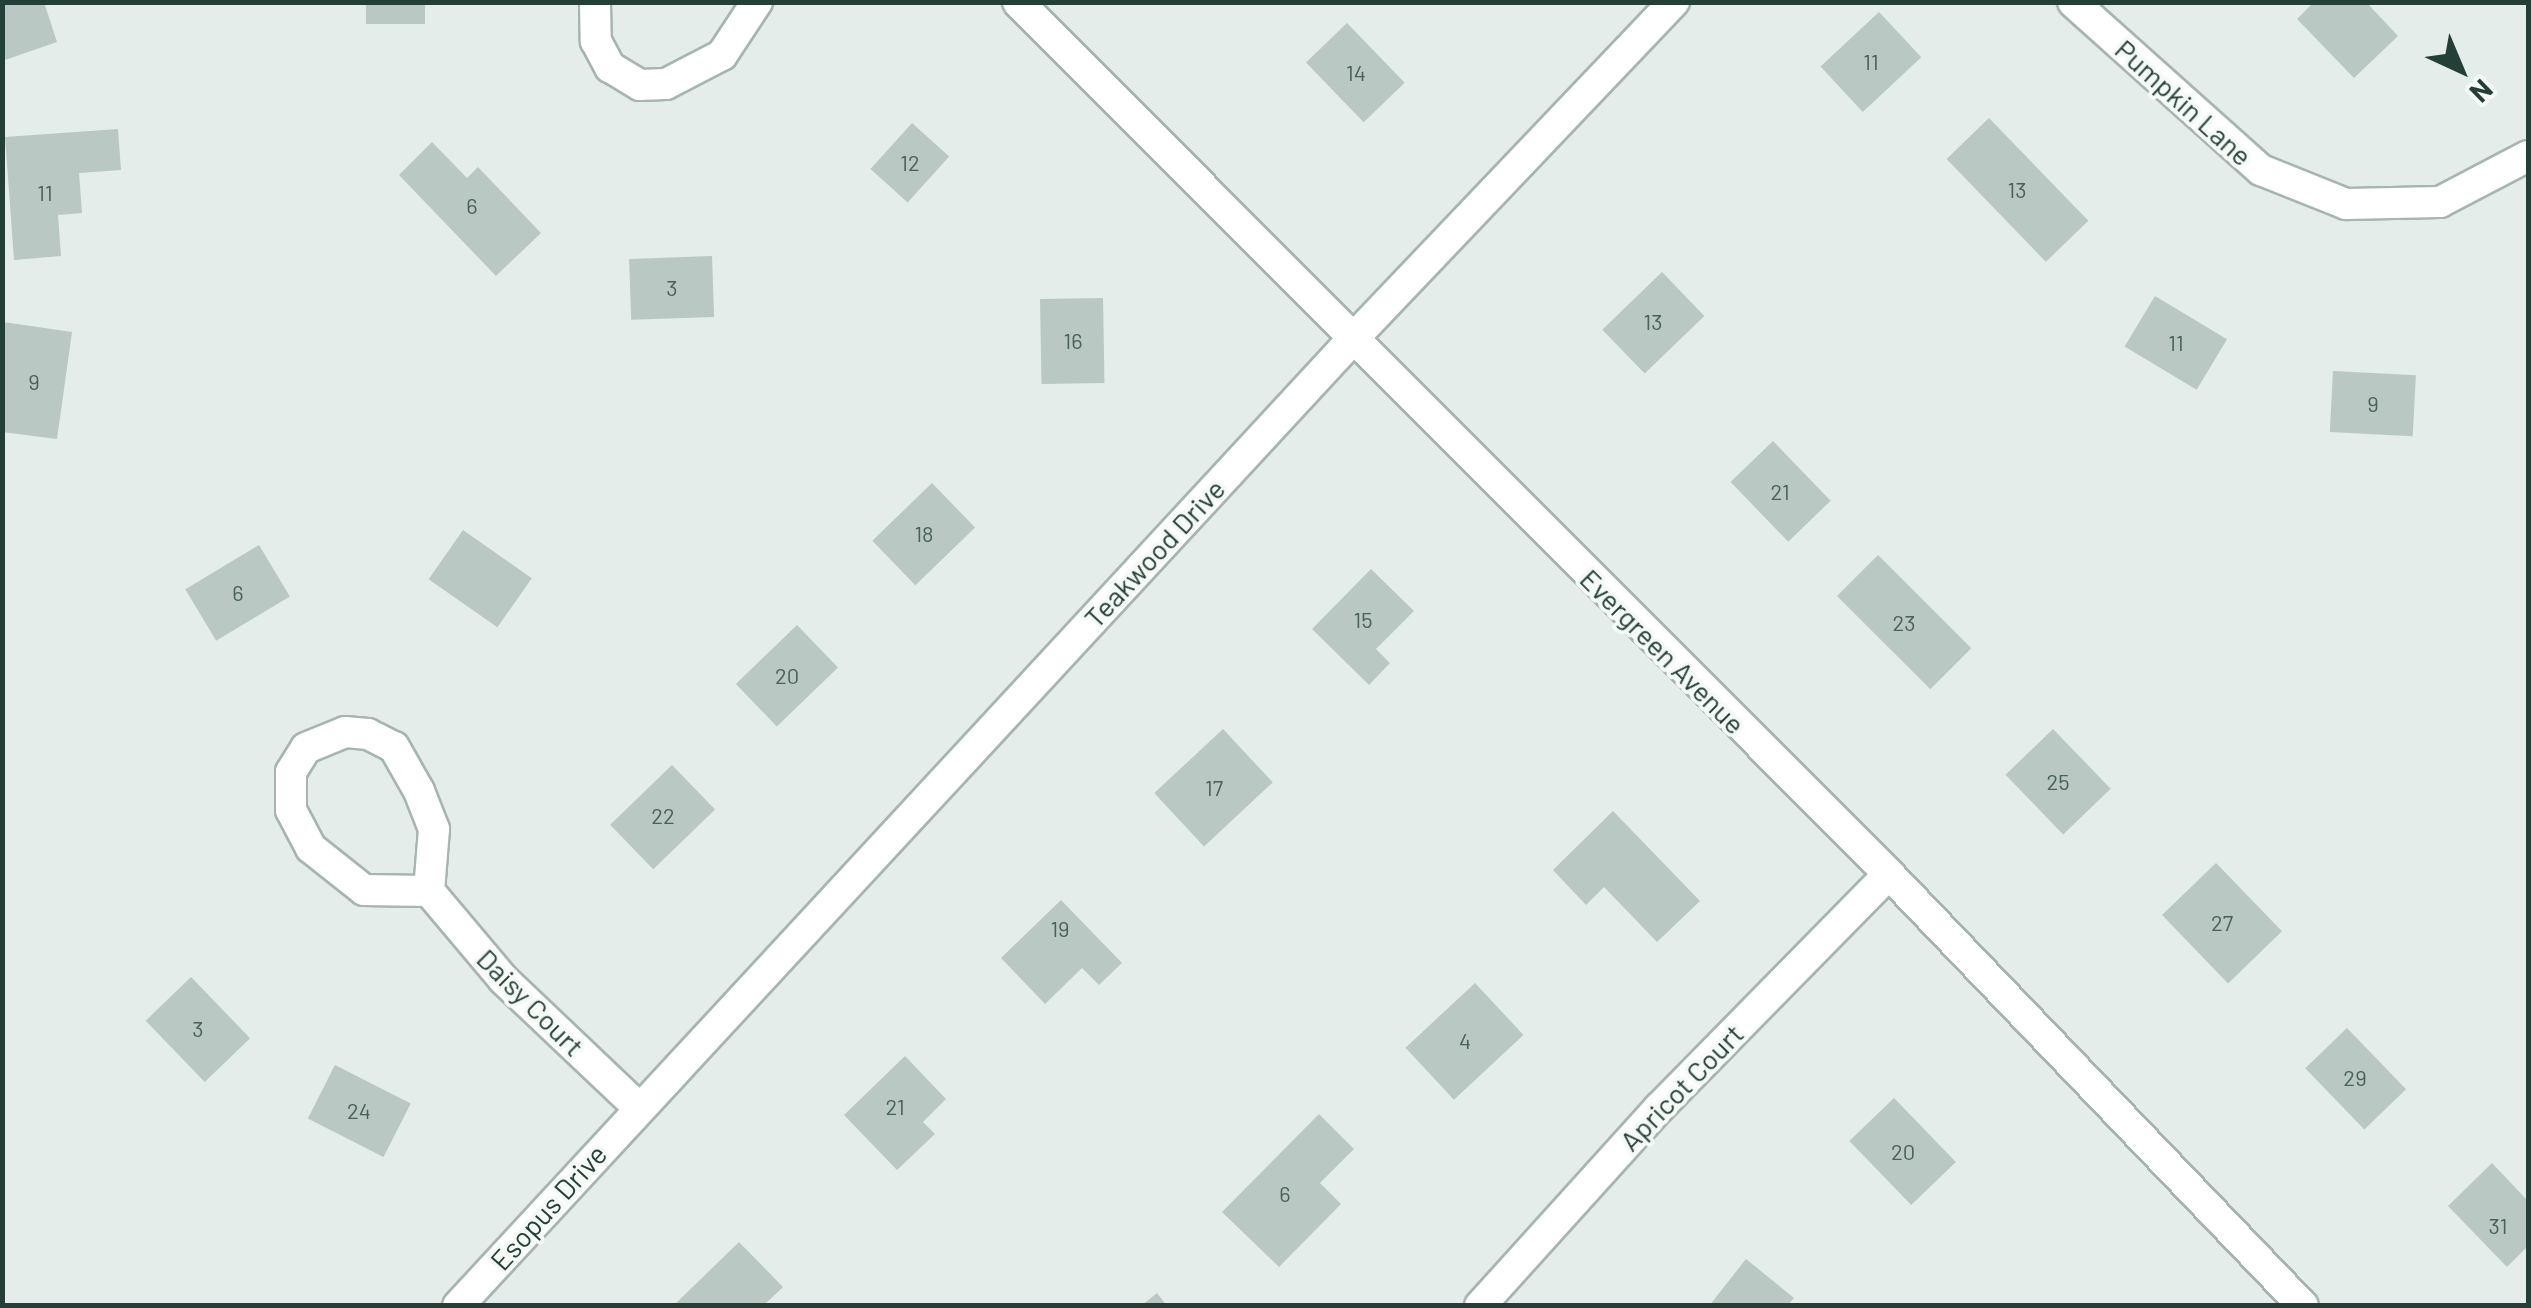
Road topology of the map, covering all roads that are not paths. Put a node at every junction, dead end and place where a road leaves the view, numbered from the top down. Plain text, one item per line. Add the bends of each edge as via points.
1 (595, 2) edge
2 (757, 2) edge
3 (1018, 2) edge
4 (1674, 2) edge
5 (2073, 2) edge
6 (2528, 156) edge
7 (1350, 342) junction
8 (1889, 874) junction
9 (429, 891) junction
10 (639, 1108) junction
11 (458, 1306) edge
12 (1480, 1306) edge
13 (2303, 1306) edge

1 - 2 street via 596,41 610,67 640,85 666,84 722,54
3 - 7 street, Evergreen Avenue
4 - 7 street, Teakwood Drive
5 - 6 street, Pumpkin Lane via 2260,170 2346,204 2440,202
7 - 8 street, Evergreen Avenue
7 - 10 street, Teakwood Drive
8 - 12 street, Apricot Court via 1659,1108
8 - 13 street, Evergreen Avenue
9 - 9 street via 434,829 394,747 346,732 306,748 291,772 290,796 311,848 364,890
9 - 10 street, Daisy Court via 503,980
10 - 11 street, Esopus Drive

